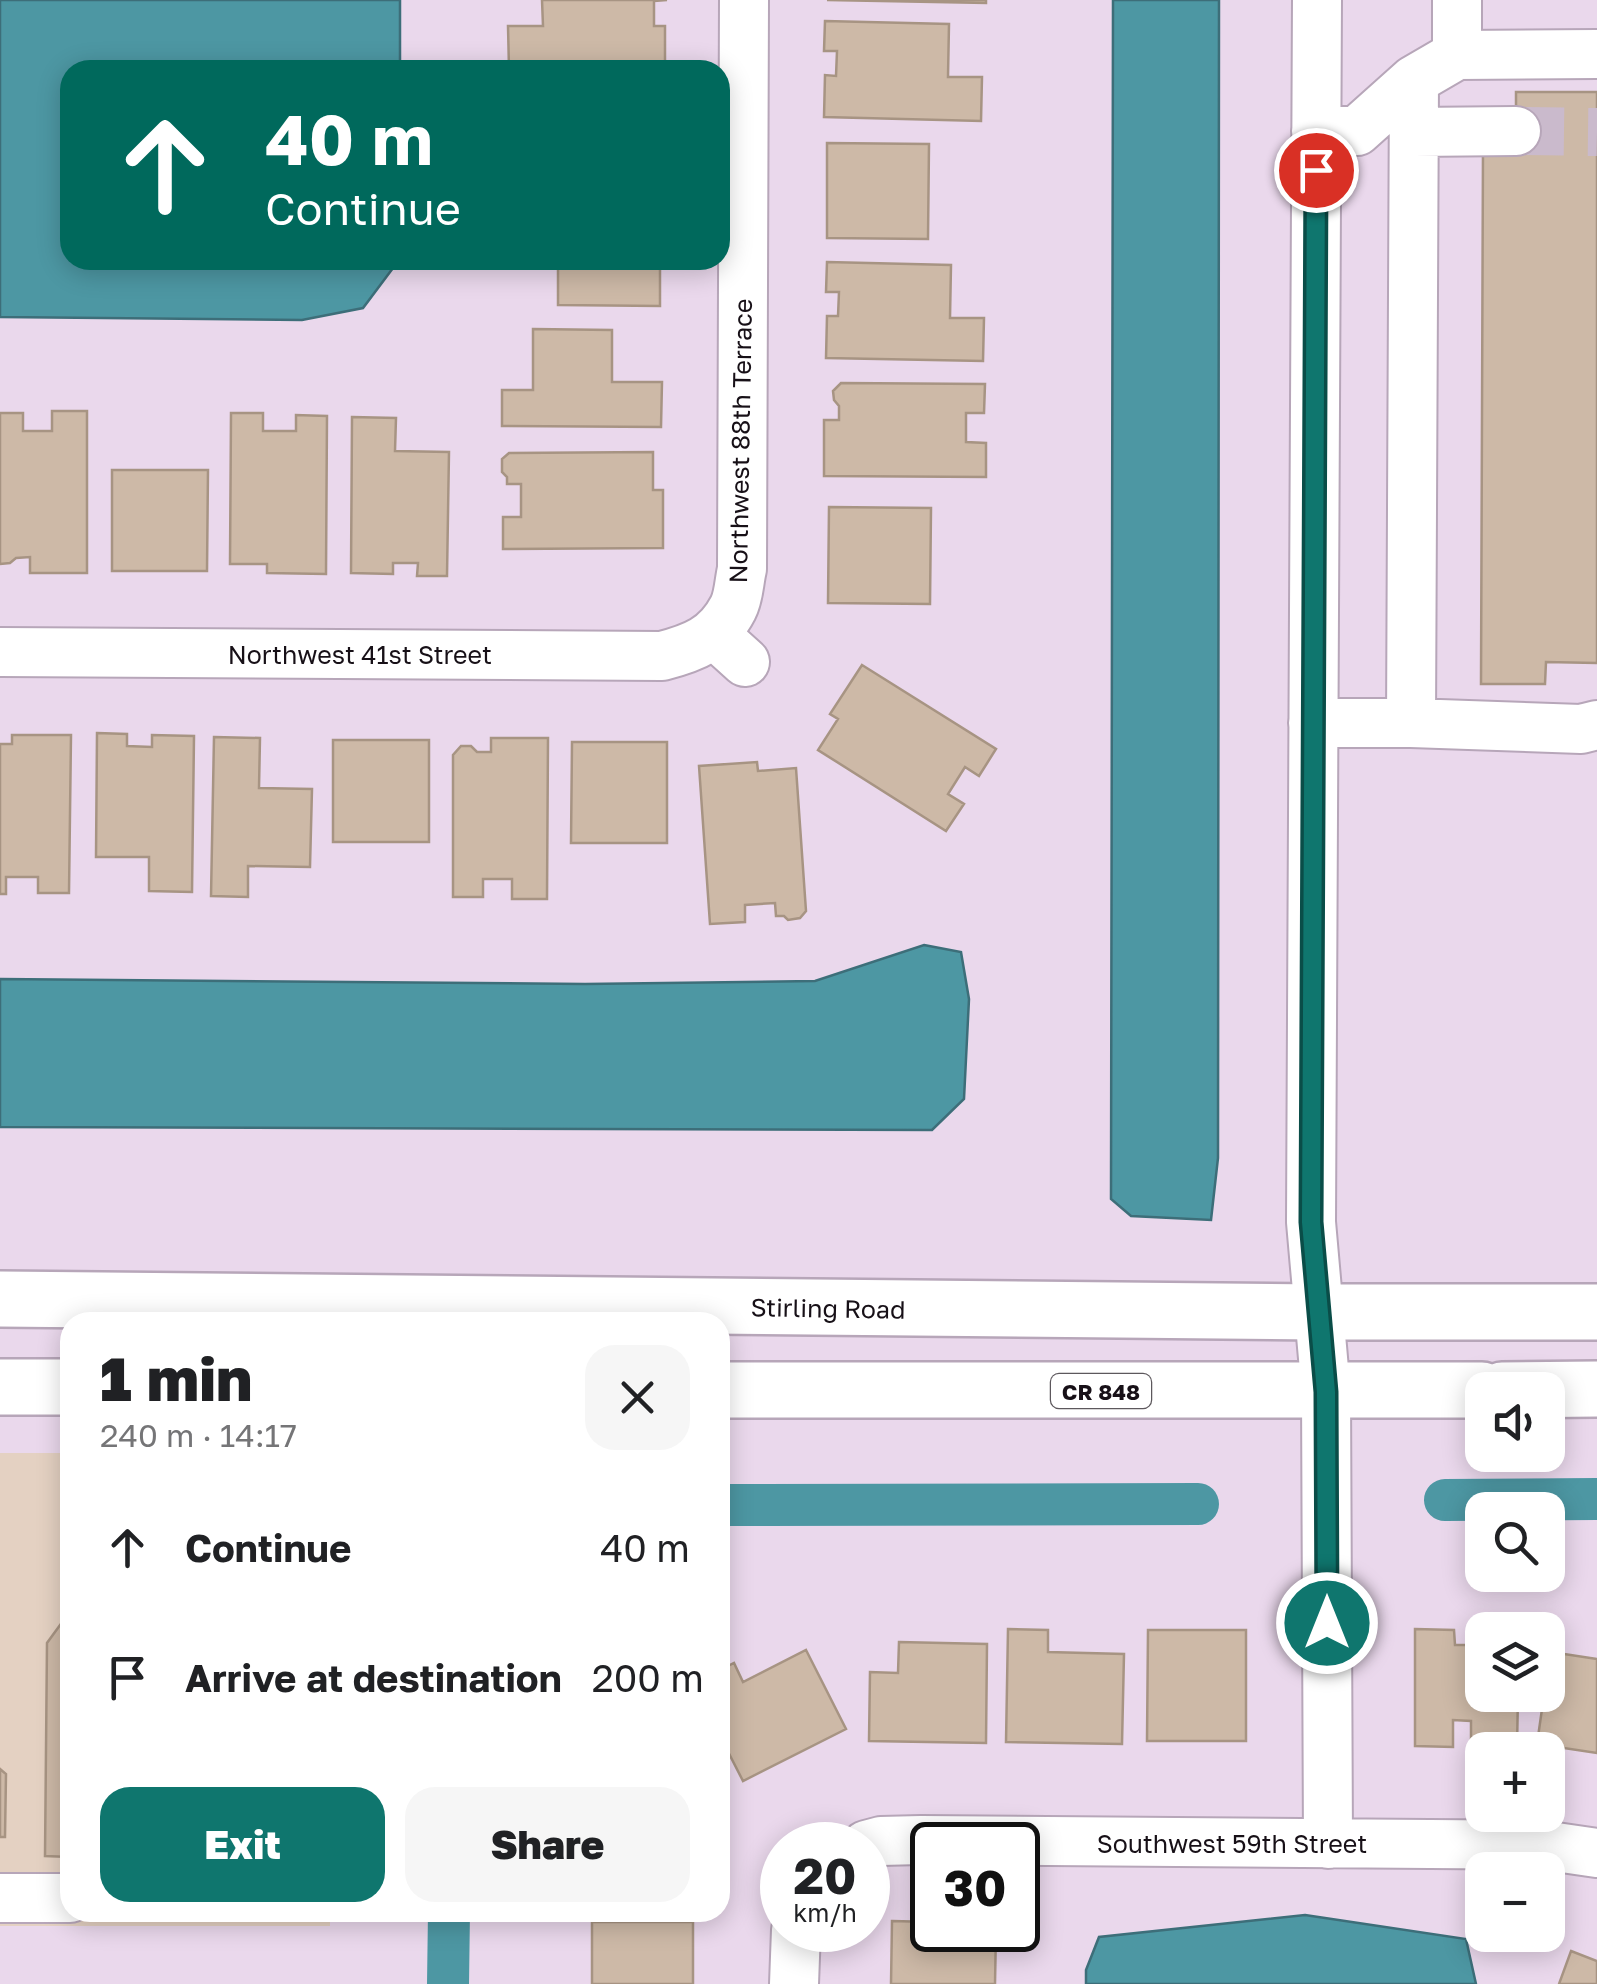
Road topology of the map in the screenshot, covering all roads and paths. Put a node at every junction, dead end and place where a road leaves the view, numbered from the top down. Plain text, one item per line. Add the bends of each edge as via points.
1 (744, 0) edge
2 (1317, 0) edge
3 (1458, 0) edge
4 (1597, 54) edge
5 (1457, 55) junction
6 (1414, 80) junction
7 (1316, 131) junction
8 (1516, 131) tunnel mouth
9 (1414, 132) junction
10 (729, 648) joint
11 (0, 652) edge
12 (1313, 723) junction
13 (1411, 723) junction
14 (1597, 725) edge
15 (0, 1299) edge
16 (1318, 1312) junction
17 (1597, 1312) edge
18 (0, 1387) edge
19 (60, 1387) edge
20 (1565, 1389) edge
21 (1597, 1389) edge
22 (730, 1390) edge
23 (1465, 1390) edge
24 (1326, 1392) junction
25 (890, 1842) edge
26 (1328, 1844) junction
27 (1597, 1853) edge
28 (0, 1898) edge
29 (60, 1898) edge
30 (795, 1952) edge
31 (794, 1984) edge

1 - 10 street, Northwest 88th Terrace via 742,569
2 - 7 street
3 - 5 street
4 - 5 street
5 - 6 street
6 - 7 street via 1357,131
6 - 9 street
7 - 12 street
8 - 9 street
9 - 13 street
10 - 11 street, Northwest 41st Street via 662,656
12 - 13 street
12 - 16 street via 1311,1222
13 - 14 street
15 - 16 main road, Stirling Road
16 - 17 main road, Stirling Road
16 - 24 street
18 - 19 main road
20 - 21 main road
22 - 24 main road, CR 848
23 - 24 main road, CR 848
24 - 26 street
25 - 26 street, Southwest 59th Street
26 - 27 street, Southwest 59th Street via 1542,1844
28 - 29 street
30 - 31 street

